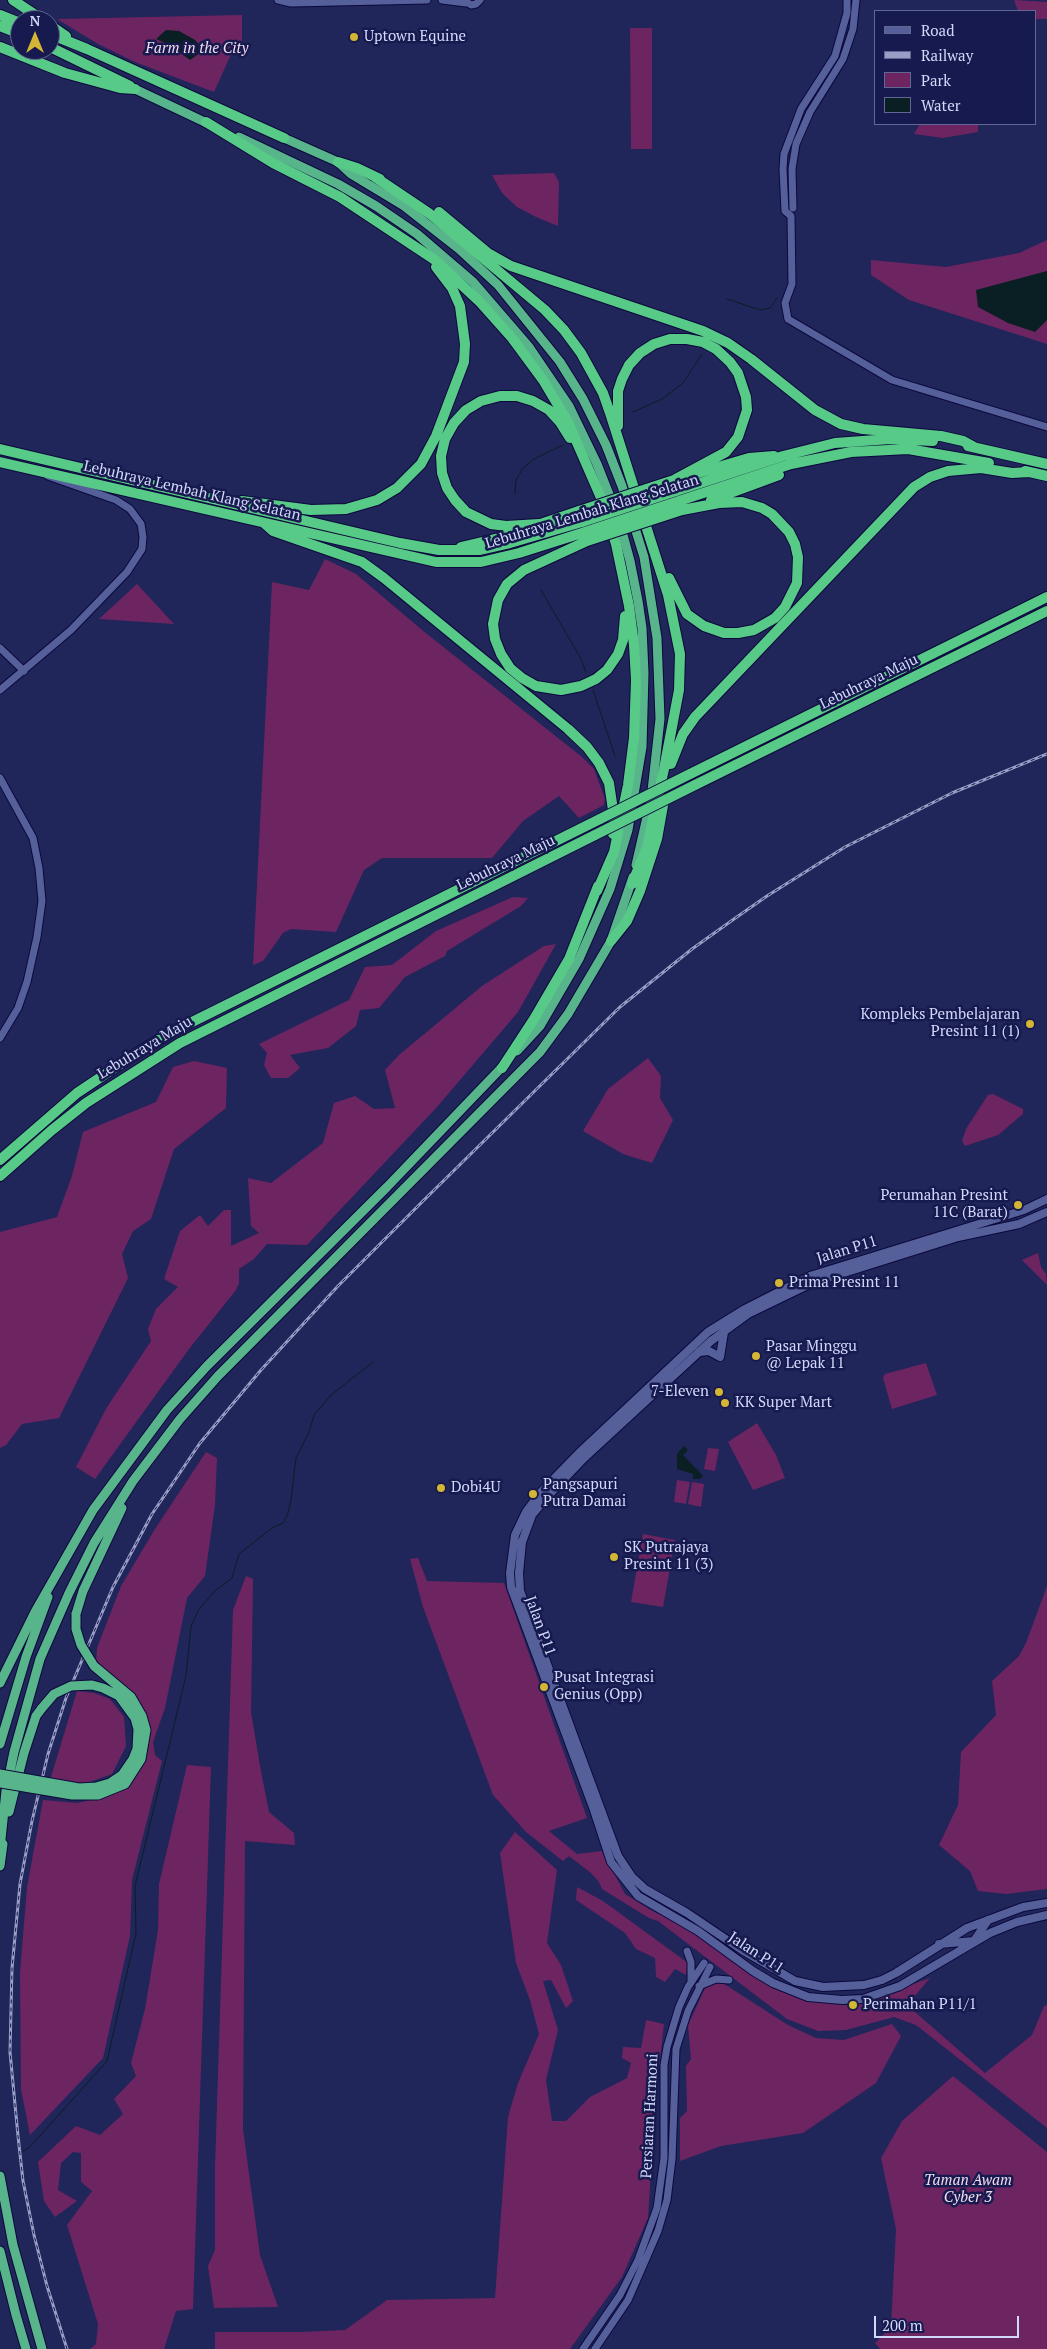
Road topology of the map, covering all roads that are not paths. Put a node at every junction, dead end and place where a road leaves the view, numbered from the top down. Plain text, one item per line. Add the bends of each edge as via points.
1 (13, 0) edge
2 (278, 0) edge
3 (427, 0) edge
4 (442, 0) edge
5 (480, 0) edge
6 (847, 0) edge
7 (856, 0) edge
8 (465, 1) edge
9 (28, 10) edge
10 (60, 31) edge
11 (60, 38) edge
12 (0, 47) edge
13 (87, 49) junction
14 (60, 52) edge
15 (135, 89) junction
16 (206, 122) junction
17 (284, 138) joint
18 (338, 162) junction
19 (375, 177) junction
20 (793, 208) dead end
21 (393, 231) junction
22 (1047, 427) edge
23 (619, 437) junction
24 (0, 445) edge
25 (974, 447) junction
26 (0, 449) edge
27 (584, 460) junction
28 (0, 462) edge
29 (1047, 464) edge
30 (74, 466) junction
31 (34, 470) junction
32 (1030, 472) junction
33 (1047, 476) edge
34 (678, 496) junction
35 (223, 502) junction
36 (264, 523) junction
37 (539, 524) junction
38 (583, 526) junction
39 (653, 546) junction
40 (454, 551) junction
41 (622, 570) junction
42 (1047, 597) edge
43 (1047, 611) edge
44 (0, 648) edge
45 (24, 671) junction
46 (0, 690) edge
47 (0, 778) edge
48 (632, 884) junction
49 (597, 892) junction
50 (611, 941) junction
51 (0, 1038) edge
52 (502, 1068) junction
53 (0, 1160) edge
54 (0, 1176) edge
55 (1047, 1199) edge
56 (1047, 1212) edge
57 (724, 1332) junction
58 (699, 1352) junction
59 (167, 1436) junction
60 (60, 1566) junction
61 (0, 1683) edge
62 (0, 1744) edge
63 (0, 1774) edge
64 (0, 1784) edge
65 (0, 1849) edge
66 (0, 1866) edge
67 (1047, 1903) edge
68 (1047, 1915) edge
69 (988, 1919) junction
70 (715, 1932) junction
71 (974, 1941) junction
72 (714, 1942) junction
73 (939, 1944) junction
74 (742, 1950) junction
75 (687, 1951) dead end
76 (728, 1953) junction
77 (691, 1980) junction
78 (729, 1980) dead end
79 (699, 1986) junction
80 (0, 2176) edge
81 (0, 2251) edge
82 (26, 2349) edge
83 (42, 2349) edge
84 (583, 2349) edge
85 (596, 2349) edge

1 - 9 highway
2 - 3 street via 291,3
4 - 8 street
5 - 8 street via 474,5
6 - 22 street via 846,20 835,56 802,109 788,142 783,169 785,211 791,216 792,284 785,303 788,320 892,380
7 - 20 street via 853,29 843,59 810,112 796,144 792,169
10 - 13 highway
11 - 13 highway
12 - 15 highway via 64,73
13 - 17 highway
14 - 15 highway
15 - 16 highway
16 - 21 highway via 273,163 340,197
16 - 52 highway via 338,184 376,206 417,234 473,282 529,346 569,406 597,464 620,525 638,601 644,673 642,747 628,830 607,897 565,986 540,1026
17 - 18 highway
18 - 19 highway
18 - 48 highway via 351,174 434,227 498,285 560,362 606,445 644,557 657,638 660,720 656,762
19 - 23 highway via 430,214 552,317 594,375
19 - 25 highway via 435,210 499,260 703,331 728,343 828,418 863,429 941,436
21 - 27 highway via 435,260 479,301 512,338 568,422
21 - 35 highway via 442,275 460,306 464,326 464,362 459,380 421,464 397,488 377,500 346,509 311,510 244,500
23 - 34 highway via 618,391 629,365 640,353 654,344 687,339 703,342 730,362 742,384 746,404 744,426 726,452
23 - 39 highway
24 - 30 highway
25 - 29 highway
25 - 34 highway via 922,440 873,439 835,443 783,456 749,458
26 - 30 highway, Lebuhraya Lembah Klang Selatan
27 - 37 highway via 549,410 517,396 481,401 454,423 445,439 442,473 455,500 466,512 491,524
27 - 41 highway via 602,500
28 - 31 highway, Lebuhraya Lembah Klang Selatan
30 - 35 highway, Lebuhraya Lembah Klang Selatan
31 - 36 highway, Lebuhraya Lembah Klang Selatan
31 - 45 street via 116,500 130,509 141,524 144,537 142,549 127,572 71,630
32 - 33 highway
32 - 34 highway via 938,453 908,450 851,452 806,460 790,471
32 - 50 highway via 981,468 948,471 914,487 696,717 683,734 673,756 657,839 640,891 627,921
34 - 38 highway, bridge
34 - 38 highway, bridge
34 - 39 highway via 719,503 742,502 762,508 780,521 795,544 799,570 792,596 781,612 754,630 724,633 704,626 687,614
35 - 40 highway, Lebuhraya Lembah Klang Selatan via 400,543
36 - 38 highway, Lebuhraya Lembah Klang Selatan via 436,562 500,564
36 - 49 highway via 274,531 362,562 587,747 609,783 614,817
37 - 38 highway
37 - 40 highway via 499,538 466,544
38 - 40 highway, Lebuhraya Lembah Klang Selatan via 478,550
38 - 41 highway via 507,584 498,600 493,624 495,639 505,661 522,678 536,686 561,690 596,679 618,654 625,630
39 - 48 highway via 676,626 680,671 672,729 647,847
41 - 49 highway via 634,645 634,738 618,838
42 - 53 highway, Lebuhraya Maju, bridge via 183,1027 77,1093
43 - 54 highway, Lebuhraya Maju, bridge via 180,1043 86,1103
44 - 45 street
45 - 46 street
47 - 51 street via 33,838 42,901 27,982 18,1008
48 - 50 highway
49 - 52 highway via 569,959
50 - 59 highway via 568,1014 540,1052 218,1376
52 - 60 highway via 186,1388 93,1510
55 - 72 main road, Jalan P11 via 1018,1212 810,1276 745,1308 708,1332 579,1453 541,1492 515,1535 511,1554 512,1588 611,1862 638,1896
56 - 57 main road, Jalan P11 via 1019,1224 958,1237 812,1283 748,1314
57 - 58 main road, Jalan P11
57 - 58 main road via 720,1357 709,1351
58 - 70 main road, Jalan P11 via 584,1458 532,1515 522,1542 519,1573 520,1591 618,1856 632,1877 645,1888
59 - 64 highway, bridge via 119,1513 83,1591 76,1614 81,1645 94,1666 131,1697 142,1716 146,1730 141,1759 125,1784 98,1796
59 - 65 highway via 132,1480 94,1543 40,1659 14,1752
60 - 61 highway
60 - 62 highway via 26,1657
63 - 66 highway, bridge via 79,1788 110,1783 122,1775 137,1749 135,1718 119,1696 103,1688 71,1686 54,1694 36,1716 12,1793
67 - 69 main road, Jalan P11
68 - 71 main road, Jalan P11 via 1017,1922
69 - 71 main road
69 - 73 main road, Jalan P11
70 - 72 main road via 720,1940
70 - 74 main road, Jalan P11
71 - 73 main road
71 - 76 main road, Jalan P11 via 900,1986 863,1999 808,1997 773,1983
72 - 76 main road, Jalan P11
73 - 74 main road, Jalan P11 via 882,1980 843,1987 823,1987 795,1980
74 - 76 main road via 728,1944
75 - 77 street
77 - 79 street, Persiaran Harmoni via 707,1965
77 - 84 street, Persiaran Harmoni via 679,2007 664,2065 664,2158 657,2208 638,2260 620,2295
78 - 79 street via 716,1978
79 - 85 street, Persiaran Harmoni via 676,2049 667,2200 646,2263 628,2300
80 - 83 highway via 13,2244
81 - 82 highway

